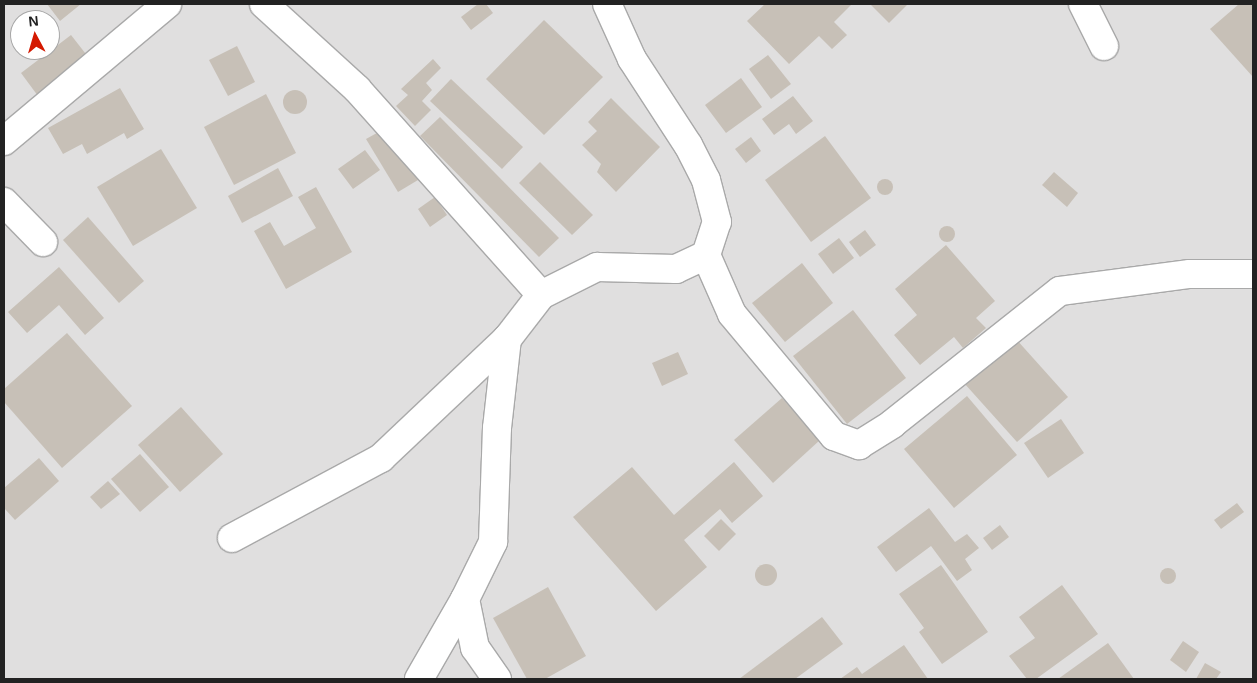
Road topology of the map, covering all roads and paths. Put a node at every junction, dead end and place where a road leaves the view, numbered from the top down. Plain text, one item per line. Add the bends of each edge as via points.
1 (167, 4) edge
2 (264, 4) edge
3 (607, 4) edge
4 (1083, 4) edge
5 (1104, 46) dead end
6 (4, 141) edge
7 (4, 202) edge
8 (43, 242) dead end
9 (706, 255) junction
10 (1253, 274) edge
11 (541, 295) junction
12 (507, 339) junction
13 (232, 538) dead end
14 (465, 600) junction
15 (419, 679) edge
16 (496, 679) edge

1 - 6 street
2 - 11 street via 357,89
3 - 9 street via 632,59 688,144 706,180 717,222
4 - 5 street
7 - 8 street
9 - 10 street via 738,322 834,436 859,445 892,424 1060,291 1190,274
9 - 11 street via 676,269 597,267
11 - 12 street
12 - 13 street via 381,458
12 - 14 street via 497,428 493,542
14 - 15 street
14 - 16 street via 475,648

